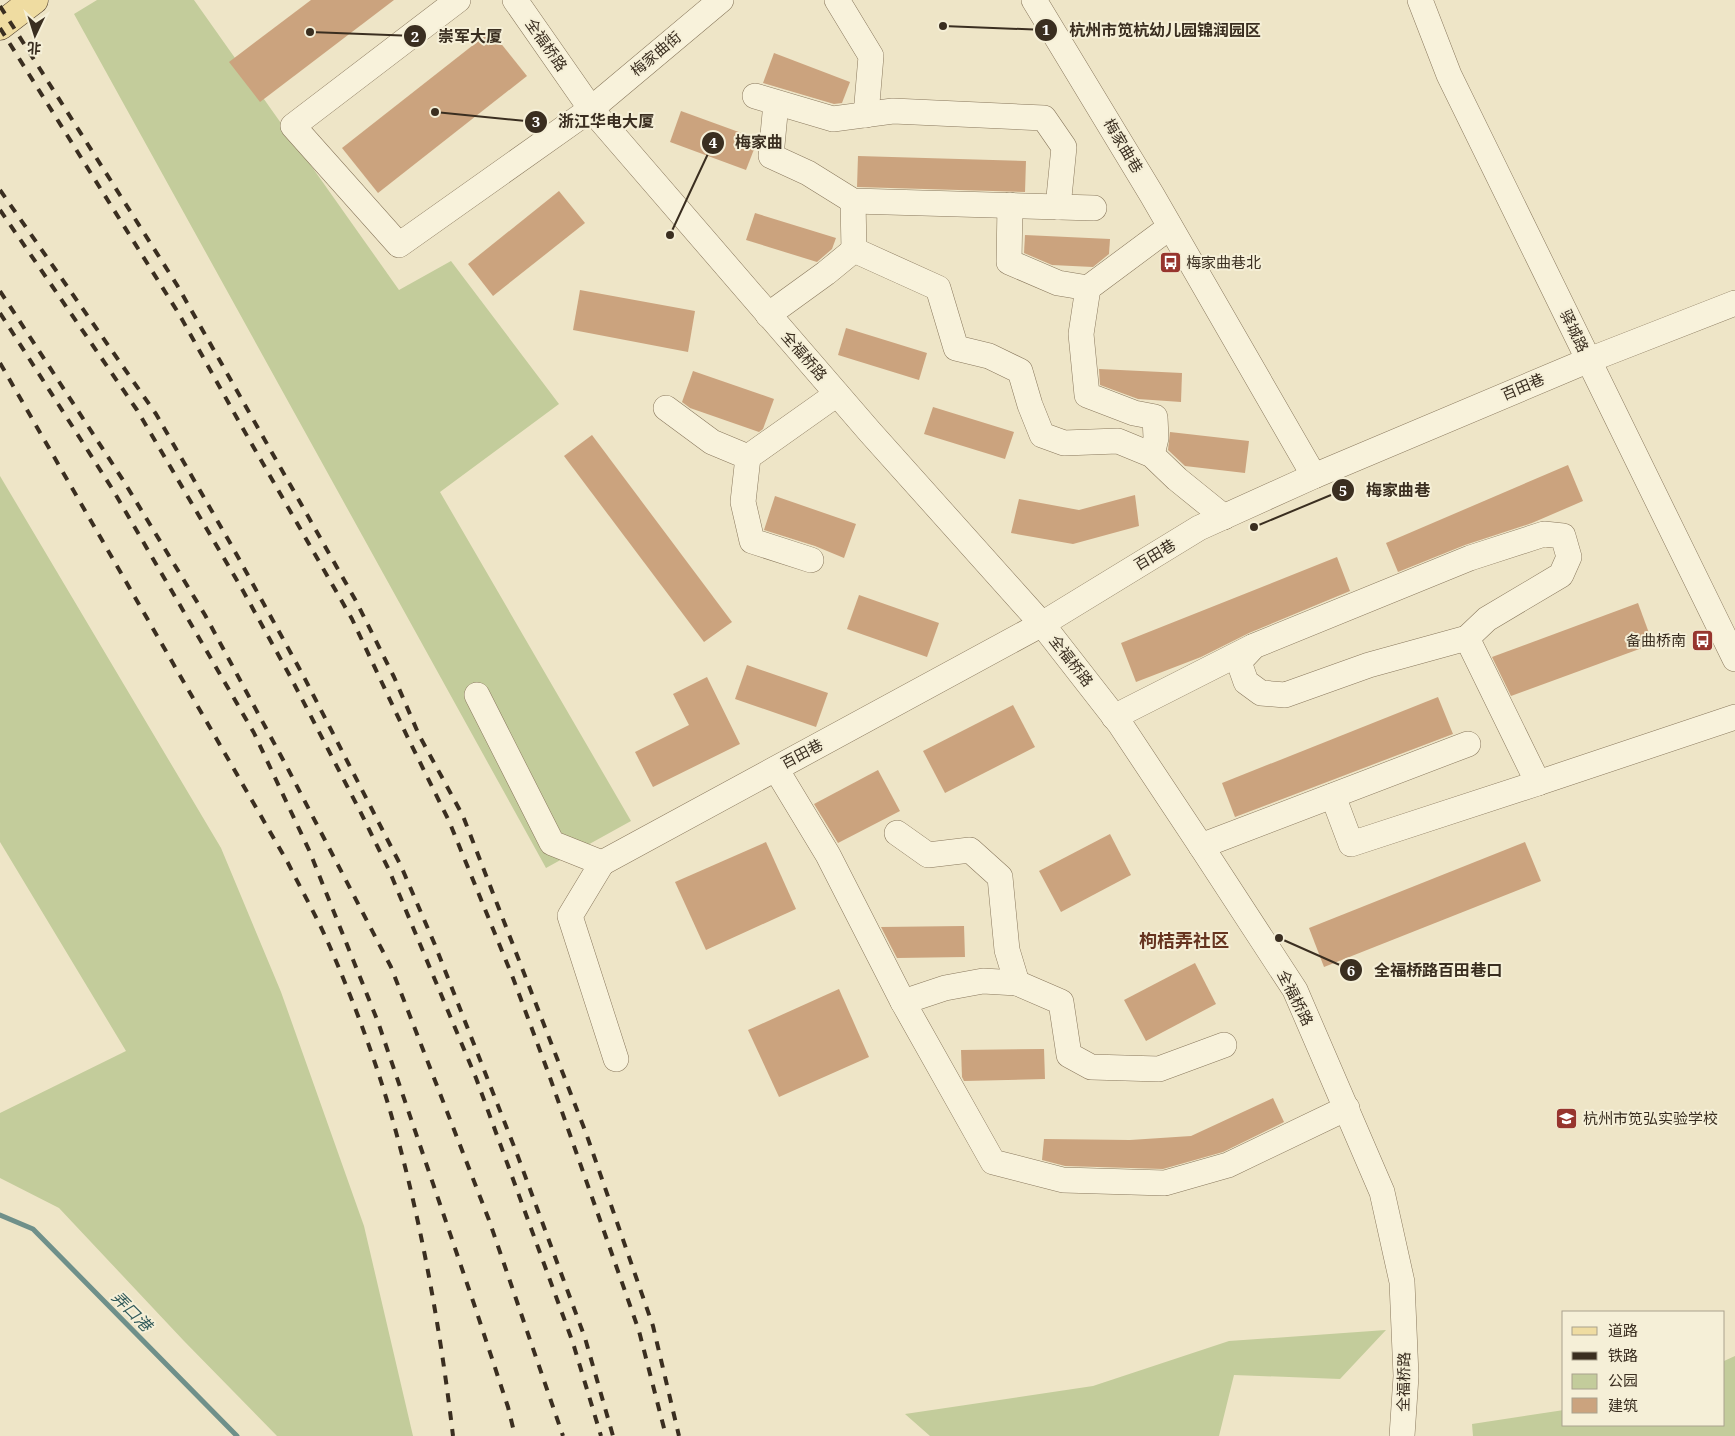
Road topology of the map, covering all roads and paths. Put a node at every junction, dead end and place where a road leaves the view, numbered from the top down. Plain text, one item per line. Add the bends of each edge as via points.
1 (34, 0) edge
2 (458, 0) edge
3 (515, 0) edge
4 (720, 0) edge
5 (837, 0) edge
6 (1034, 0) edge
7 (1420, 0) edge
8 (0, 26) edge
9 (592, 109) junction
10 (866, 115) junction
11 (853, 200) junction
12 (1010, 205) junction
13 (1058, 207) junction
14 (1094, 208) dead end
15 (1170, 227) junction
16 (854, 250) junction
17 (1088, 288) junction
18 (1735, 303) edge
19 (768, 315) junction
20 (1588, 360) junction
21 (837, 394) junction
22 (666, 408) dead end
23 (1152, 455) junction
24 (748, 458) junction
25 (1314, 476) junction
26 (1224, 517) junction
27 (811, 560) dead end
28 (1042, 624) junction
29 (1467, 638) junction
30 (1254, 646) junction
31 (1733, 651) edge
32 (477, 695) dead end
33 (1114, 717) junction
34 (1735, 717) edge
35 (1468, 744) dead end
36 (776, 769) junction
37 (1538, 783) junction
38 (1333, 796) junction
39 (897, 833) dead end
40 (1202, 846) junction
41 (602, 863) junction
42 (1017, 983) junction
43 (903, 1002) junction
44 (1224, 1045) dead end
45 (616, 1059) dead end
46 (1347, 1108) junction
47 (1402, 1436) edge

1 - 8 main road
2 - 9 street, 梅家曲街 via 293,126 398,245
3 - 9 street, 全福桥路
4 - 9 street, 梅家曲街
5 - 10 street via 871,56
6 - 15 street, 梅家曲巷
7 - 20 street, 驿城路 via 1449,75
9 - 19 street, 全福桥路
10 - 11 street via 833,119 766,100 771,156 808,173
10 - 13 street via 892,111 1044,118 1064,147
11 - 12 street
11 - 16 street
12 - 13 street
12 - 17 street via 1009,262 1058,283
13 - 14 street
15 - 17 street
15 - 25 street, 梅家曲巷
16 - 19 street
16 - 23 street via 938,288 956,348 989,356 1020,371 1042,435 1064,443 1118,441
17 - 23 street via 1081,334 1087,395 1134,413 1155,417 1156,438
18 - 20 street, 百田巷
19 - 21 street, 全福桥路
20 - 25 street, 百田巷
20 - 31 street, 驿城路
21 - 24 street
21 - 28 street, 全福桥路
22 - 24 street via 712,442
23 - 26 street
24 - 27 street via 743,502 752,541
25 - 26 street, 百田巷
26 - 28 street, 百田巷 via 1199,528
28 - 33 street, 全福桥路
28 - 36 street, 百田巷
29 - 30 street via 1369,665 1285,695 1261,693 1246,682 1239,662
29 - 30 street via 1487,619 1560,575 1569,557 1563,536 1544,534 1470,558
29 - 37 street
30 - 33 street
32 - 41 street via 552,843
33 - 40 street, 全福桥路
34 - 37 street
35 - 38 street
36 - 41 street, 百田巷
36 - 43 street via 828,855
37 - 38 street via 1351,844
38 - 40 street
39 - 42 street via 928,855 970,850 1000,877 1007,950
40 - 46 street, 全福桥路 via 1295,990
41 - 45 street via 570,916
42 - 43 street via 983,981 945,988
42 - 44 street via 1061,1002 1069,1055 1092,1067 1159,1069
43 - 46 street via 993,1162 1063,1180 1165,1183 1228,1165
46 - 47 street, 全福桥路 via 1382,1192 1402,1282 1406,1376

